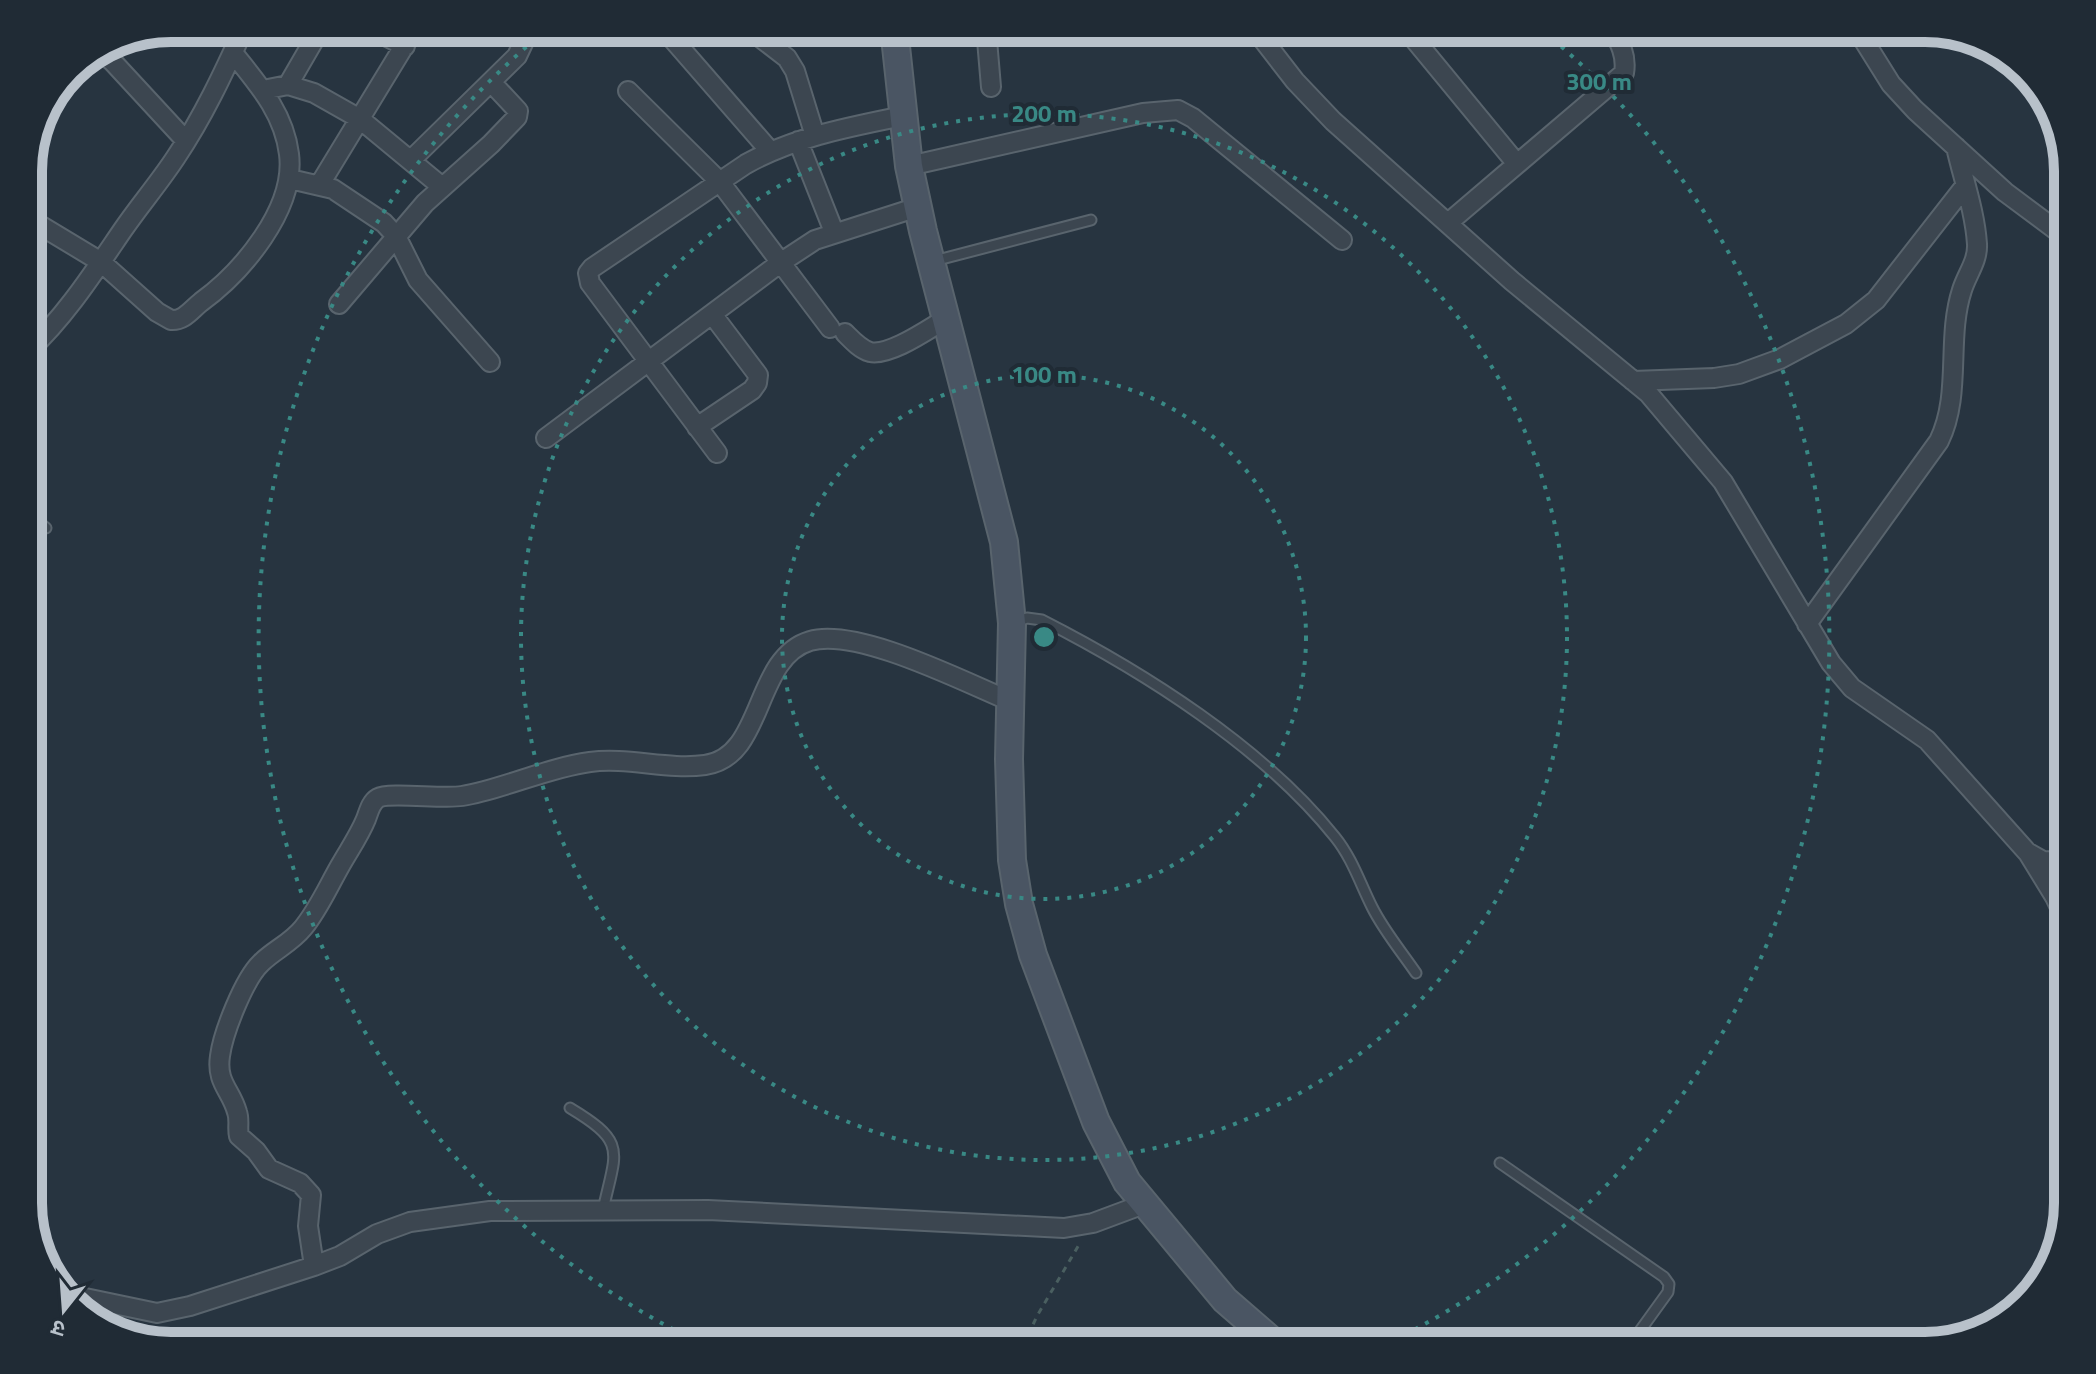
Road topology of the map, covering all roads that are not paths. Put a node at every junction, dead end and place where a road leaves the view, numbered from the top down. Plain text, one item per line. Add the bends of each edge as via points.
1 (238, 42) edge
2 (313, 42) edge
3 (397, 42) edge
4 (407, 42) edge
5 (524, 42) edge
6 (675, 42) edge
7 (766, 42) edge
8 (895, 42) edge
9 (987, 42) edge
10 (1265, 42) edge
11 (1417, 42) edge
12 (1618, 42) edge
13 (1865, 42) edge
14 (405, 46) junction
15 (233, 53) junction
16 (109, 59) edge
17 (491, 82) junction
18 (288, 85) junction
19 (991, 87) dead end
20 (263, 90) junction
21 (628, 91) dead end
22 (903, 116) junction
23 (360, 119) junction
24 (807, 138) junction
25 (186, 141) junction
26 (1956, 147) junction
27 (770, 151) junction
28 (411, 160) junction
29 (1517, 164) junction
30 (909, 166) junction
31 (290, 179) junction
32 (720, 182) junction
33 (320, 184) junction
34 (441, 186) junction
35 (1965, 186) junction
36 (918, 207) junction
37 (1091, 220) dead end
38 (1448, 223) junction
39 (42, 226) edge
40 (2054, 229) edge
41 (834, 232) junction
42 (396, 236) junction
43 (1342, 240) dead end
44 (101, 262) junction
45 (931, 262) junction
46 (780, 263) junction
47 (339, 304) dead end
48 (712, 314) junction
49 (944, 320) junction
50 (42, 338) edge
51 (648, 361) junction
52 (490, 362) dead end
53 (1633, 381) junction
54 (697, 427) junction
55 (546, 438) dead end
56 (717, 453) dead end
57 (42, 525) edge
58 (46, 528) dead end
59 (1012, 623) junction
60 (1807, 624) junction
61 (1010, 701) junction
62 (2027, 852) junction
63 (2054, 861) edge
64 (2054, 895) edge
65 (1416, 973) dead end
66 (570, 1108) dead end
67 (1500, 1163) dead end
68 (1144, 1204) junction
69 (603, 1210) junction
70 (314, 1266) junction
71 (104, 1302) edge
72 (1262, 1332) edge
73 (1639, 1332) edge

1 - 15 street
2 - 18 street
3 - 14 street
4 - 14 street
5 - 17 street
6 - 27 street
7 - 24 street via 795,71
8 - 22 street
9 - 19 street
10 - 38 street via 1333,121
11 - 29 street
12 - 29 street via 1624,73
13 - 26 street via 1891,84
14 - 23 street
15 - 20 street
15 - 25 street
16 - 25 street
17 - 28 street
17 - 34 street via 514,105 517,117
18 - 20 street
18 - 23 street
20 - 31 street via 286,134
21 - 32 street
22 - 24 street
22 - 30 street
23 - 28 street
23 - 33 street
24 - 27 street
24 - 41 street
25 - 44 street
26 - 35 street
26 - 40 street
27 - 32 street
28 - 34 street
29 - 38 street
30 - 36 street
30 - 43 street via 1143,113 1178,110
31 - 33 street
31 - 44 street via 241,268 177,321 164,318
32 - 46 street
32 - 51 street via 588,273
33 - 42 street via 371,213
34 - 42 street
35 - 53 street via 1876,300 1846,324 1739,374
35 - 60 street via 1977,247 1960,299 1945,428
36 - 41 street
36 - 45 street
37 - 45 lane
38 - 53 street
39 - 44 street
41 - 46 street
42 - 47 street
42 - 52 street via 418,280
44 - 50 street
45 - 49 street
46 - 48 street
46 - 49 street via 838,331 872,353 889,350
48 - 51 street
48 - 54 street via 758,375 757,383
49 - 59 street via 1004,542
51 - 54 street
51 - 55 street
53 - 60 street via 1723,482
54 - 56 street
57 - 58 lane
59 - 61 street
59 - 65 lane via 1042,620 1065,632 1194,708 1270,771 1335,837 1387,933
60 - 62 street via 1852,688 1927,740
61 - 68 street via 1010,817 1019,904 1096,1122
61 - 70 street via 881,649 810,641 788,653 773,673 740,743 707,765 592,761 462,796 381,796 373,801 309,920 253,972 219,1058 222,1084 237,1110 239,1136 269,1169 300,1183 311,1195 308,1226
62 - 63 street
62 - 64 street
66 - 69 lane via 598,1125 614,1149
67 - 73 lane via 1664,1277 1668,1292
68 - 69 street via 1064,1228 740,1211
68 - 72 street via 1225,1300
69 - 70 street via 490,1211 410,1222
70 - 71 street via 157,1313

